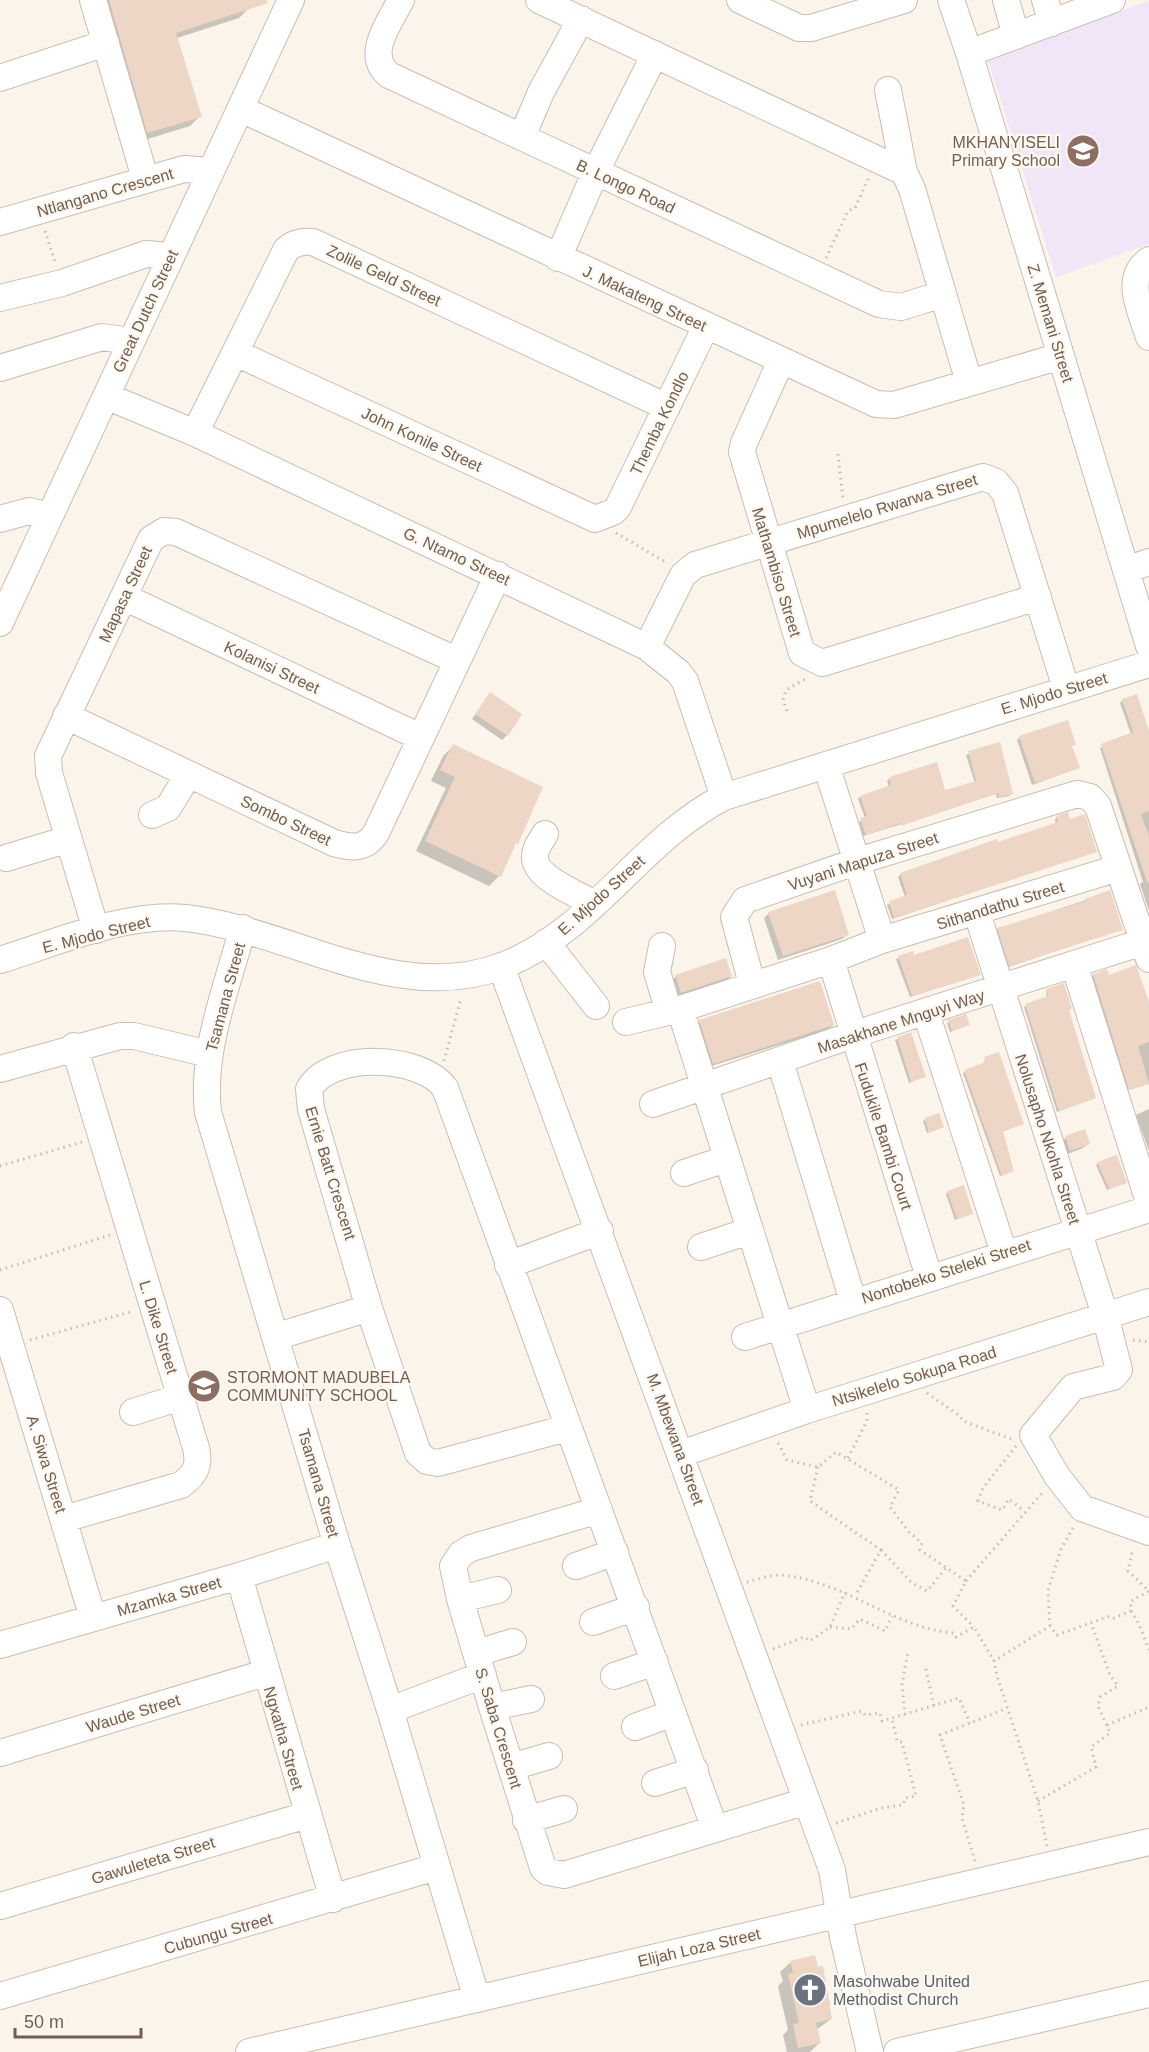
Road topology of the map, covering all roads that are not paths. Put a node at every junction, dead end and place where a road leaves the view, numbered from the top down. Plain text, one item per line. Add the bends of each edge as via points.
1 (93, 0) edge
2 (291, 0) edge
3 (401, 0) edge
4 (539, 0) edge
5 (740, 0) edge
6 (904, 0) edge
7 (951, 0) edge
8 (1006, 0) edge
9 (1112, 0) edge
10 (857, 7) edge
11 (1048, 11) edge
12 (581, 19) junction
13 (1016, 36) junction
14 (106, 42) junction
15 (969, 53) junction
16 (655, 54) junction
17 (0, 78) edge
18 (888, 90) dead end
19 (241, 109) junction
20 (522, 137) junction
21 (211, 171) junction
22 (596, 171) junction
23 (904, 172) junction
24 (145, 178) junction
25 (0, 222) edge
26 (170, 256) junction
27 (558, 258) junction
28 (1149, 260) edge
29 (943, 294) junction
30 (0, 298) edge
31 (706, 326) junction
32 (1149, 337) edge
33 (131, 341) junction
34 (236, 353) junction
35 (1061, 357) junction
36 (781, 361) junction
37 (0, 368) edge
38 (969, 382) junction
39 (106, 396) junction
40 (667, 407) junction
41 (195, 433) junction
42 (608, 515) joint
43 (50, 516) junction
44 (0, 519) edge
45 (769, 542) junction
46 (1137, 566) edge
47 (498, 575) junction
48 (124, 597) junction
49 (1038, 597) junction
50 (0, 623) edge
51 (1149, 646) edge
52 (647, 647) junction
53 (456, 660) junction
54 (1149, 664) edge
55 (1066, 688) junction
56 (66, 716) junction
57 (420, 737) junction
58 (826, 765) junction
59 (188, 775) junction
60 (724, 797) junction
61 (152, 815) dead end
62 (545, 834) dead end
63 (69, 839) junction
64 (6, 858) dead end
65 (858, 861) junction
66 (1118, 868) junction
67 (595, 904) junction
68 (977, 914) junction
69 (243, 928) junction
70 (96, 930) junction
71 (882, 940) junction
72 (546, 942) junction
73 (662, 946) dead end
74 (1147, 947) edge
75 (0, 960) edge
76 (831, 960) junction
77 (1074, 964) junction
78 (501, 966) junction
79 (752, 984) junction
80 (999, 989) junction
81 (596, 1006) dead end
82 (674, 1011) junction
83 (926, 1012) junction
84 (626, 1024) dead end
85 (852, 1035) junction
86 (74, 1046) junction
87 (208, 1054) junction
88 (780, 1061) junction
89 (0, 1069) edge
90 (705, 1086) junction
91 (653, 1104) dead end
92 (726, 1159) junction
93 (684, 1173) dead end
94 (1149, 1202) edge
95 (1149, 1209) edge
96 (1078, 1229) junction
97 (600, 1231) junction
98 (750, 1231) junction
99 (701, 1248) dead end
100 (1004, 1253) junction
101 (508, 1265) junction
102 (929, 1277) junction
103 (854, 1301) junction
104 (1149, 1302) edge
105 (369, 1308) junction
106 (0, 1310) edge
107 (1105, 1316) junction
108 (781, 1326) junction
109 (275, 1337) junction
110 (745, 1337) dead end
111 (181, 1397) junction
112 (807, 1410) junction
113 (133, 1412) dead end
114 (567, 1428) junction
115 (681, 1454) junction
116 (598, 1510) junction
117 (64, 1519) junction
118 (1146, 1531) edge
119 (337, 1545) junction
120 (615, 1552) junction
121 (576, 1566) dead end
122 (239, 1576) junction
123 (498, 1590) dead end
124 (460, 1599) junction
125 (636, 1607) junction
126 (93, 1618) junction
127 (593, 1622) dead end
128 (513, 1642) dead end
129 (0, 1645) edge
130 (655, 1662) junction
131 (480, 1664) junction
132 (266, 1673) junction
133 (614, 1676) dead end
134 (531, 1699) dead end
135 (492, 1707) junction
136 (390, 1710) junction
137 (673, 1713) junction
138 (634, 1726) dead end
139 (0, 1753) edge
140 (549, 1756) dead end
141 (511, 1767) junction
142 (695, 1770) junction
143 (655, 1783) dead end
144 (807, 1801) junction
145 (564, 1809) dead end
146 (307, 1815) junction
147 (526, 1820) junction
148 (716, 1829) junction
149 (1149, 1842) edge
150 (436, 1867) junction
151 (333, 1899) junction
152 (0, 1906) edge
153 (841, 1914) junction
154 (1149, 1994) edge
155 (0, 1996) edge
156 (477, 1999) junction
157 (329, 2043) edge
158 (249, 2052) edge
159 (870, 2052) edge
160 (897, 2052) edge

1 - 14 street
2 - 19 street, Great Dutch Street
3 - 20 street, B. Longo Road via 378,49 383,70
4 - 12 street
5 - 10 street via 799,28 822,27
6 - 10 street
7 - 15 street, Z. Memani Street
8 - 13 street
9 - 11 street
11 - 13 street
12 - 16 street
12 - 20 street via 541,92
13 - 15 street
14 - 17 street
14 - 24 street
15 - 35 street, Z. Memani Street
16 - 22 street
16 - 23 street
18 - 23 street
19 - 21 street, Great Dutch Street
19 - 27 street, J. Makateng Street
20 - 22 street, B. Longo Road
21 - 24 street, Ntlangano Crescent via 191,168
21 - 26 street, Great Dutch Street
22 - 27 street
22 - 29 street, B. Longo Road via 890,308
23 - 29 street
24 - 25 street, Ntlangano Crescent
26 - 30 street via 146,254 62,284
26 - 33 street, Great Dutch Street
27 - 31 street, J. Makateng Street
28 - 32 street via 1140,267 1134,285
29 - 38 street
31 - 36 street, J. Makateng Street
31 - 40 street, Themba Kondlo
33 - 37 street via 102,337
33 - 39 street, Great Dutch Street
34 - 40 street, Zolile Geld Street via 286,250 305,241
34 - 41 street, Zolile Geld Street
34 - 42 street, John Konile Street via 595,519
35 - 38 street, J. Makateng Street
35 - 46 street, Z. Memani Street
36 - 38 street, J. Makateng Street via 882,406
36 - 45 street, Mathambiso Street via 742,452
39 - 41 street, G. Ntamo Street
39 - 43 street, Great Dutch Street
40 - 42 street, Themba Kondlo via 618,507
41 - 47 street, G. Ntamo Street
43 - 44 street via 29,511
43 - 50 street, Great Dutch Street
45 - 49 street, Mpumelelo Rwarwa Street via 990,478 1005,493
45 - 49 street, Mathambiso Street via 800,649 822,663
45 - 52 street, Mpumelelo Rwarwa Street via 695,565 683,574
46 - 51 street, Z. Memani Street
47 - 52 street, G. Ntamo Street
47 - 53 street, Sombo Street
48 - 53 street, Mapasa Street via 151,539 164,531 176,532
48 - 56 street, Mapasa Street
48 - 57 street, Kolanisi Street
49 - 55 street, Mpumelelo Rwarwa Street
52 - 60 street, G. Ntamo Street via 685,681
53 - 57 street, Sombo Street
54 - 55 street, E. Mjodo Street
55 - 58 street, E. Mjodo Street
56 - 59 street, Sombo Street
56 - 63 street, Mapasa Street via 47,762
57 - 59 street, Sombo Street via 376,833 352,848
58 - 60 street, E. Mjodo Street
58 - 65 street
59 - 61 street via 168,808
60 - 67 street, E. Mjodo Street via 700,809 669,833
62 - 67 street via 535,855 537,867 546,877
63 - 64 street
63 - 70 street, Mapasa Street
65 - 66 street, Vuyani Mapuza Street via 1084,794 1095,800
65 - 71 street
65 - 79 street, Vuyani Mapuza Street via 745,900 734,917
66 - 68 street, Sithandathu Street
66 - 74 street
67 - 72 street, E. Mjodo Street via 570,928
68 - 71 street, Sithandathu Street
68 - 80 street, Nolusapho Nkohla Street
69 - 70 street, E. Mjodo Street via 170,917
69 - 78 street, E. Mjodo Street via 400,974 429,977
69 - 87 street, Tsamana Street
70 - 75 street, E. Mjodo Street
71 - 76 street, Sithandathu Street
72 - 78 street, E. Mjodo Street
72 - 81 street
73 - 82 street via 657,972
74 - 77 street, Masakhane Mnguyi Way
76 - 79 street, Sithandathu Street
76 - 85 street, Fudukile Bambi Court
77 - 80 street, Masakhane Mnguyi Way
77 - 94 street
78 - 97 street, M. Mbewana Street
79 - 82 street, Sithandathu Street
80 - 83 street, Masakhane Mnguyi Way
80 - 96 street, Nolusapho Nkohla Street
82 - 84 street, Sithandathu Street
82 - 90 street
83 - 85 street, Masakhane Mnguyi Way
83 - 100 street
85 - 88 street, Masakhane Mnguyi Way
85 - 102 street, Fudukile Bambi Court
86 - 87 street via 134,1036
86 - 89 street
86 - 111 street, L. Dike Street
87 - 109 street, Tsamana Street via 208,1112
88 - 90 street, Masakhane Mnguyi Way
88 - 103 street
90 - 91 street, Masakhane Mnguyi Way
90 - 92 street
92 - 93 street
92 - 98 street
95 - 96 street, Nontobeko Steleki Street
96 - 100 street, Nontobeko Steleki Street
96 - 107 street, Nolusapho Nkohla Street
97 - 101 street
97 - 115 street, M. Mbewana Street
98 - 99 street
98 - 108 street
100 - 102 street, Nontobeko Steleki Street
101 - 105 street, Ernie Batt Crescent via 445,1088 427,1073 397,1064 340,1066 317,1077 309,1089 311,1109
101 - 114 street
102 - 103 street, Nontobeko Steleki Street
103 - 108 street, Nontobeko Steleki Street
104 - 107 street, Ntsikelelo Sokupa Road
105 - 109 street
105 - 114 street, Ernie Batt Crescent via 416,1449 427,1461 438,1463
106 - 117 street, A. Siwa Street
107 - 112 street, Ntsikelelo Sokupa Road
107 - 118 street, Nolusapho Nkohla Street via 1119,1370 1113,1377 1083,1383 1068,1392 1024,1438 1082,1508
108 - 110 street, Nontobeko Steleki Street
108 - 112 street
109 - 119 street, Tsamana Street
111 - 113 street
111 - 117 street, L. Dike Street via 198,1456 194,1475 175,1487
112 - 115 street, Ntsikelelo Sokupa Road
114 - 116 street
115 - 144 street, M. Mbewana Street
116 - 120 street
116 - 124 street, S. Saba Crescent via 461,1554 453,1566
117 - 126 street, A. Siwa Street
119 - 122 street, Mzamka Street
119 - 136 street, Tsamana Street
120 - 121 street
120 - 125 street
122 - 126 street, Mzamka Street
122 - 132 street, Ngxatha Street
123 - 124 street
124 - 131 street, S. Saba Crescent
125 - 127 street
125 - 130 street
126 - 129 street, Mzamka Street
128 - 131 street
130 - 133 street
130 - 137 street
131 - 135 street, S. Saba Crescent
131 - 136 street
132 - 139 street, Waude Street
132 - 146 street, Ngxatha Street
134 - 135 street
135 - 141 street, S. Saba Crescent
136 - 150 street, Tsamana Street
137 - 138 street
137 - 142 street
140 - 141 street
141 - 147 street, S. Saba Crescent
142 - 143 street
142 - 148 street
144 - 148 street, S. Saba Crescent
144 - 153 street, M. Mbewana Street via 832,1870
145 - 147 street
146 - 151 street, Ngxatha Street
146 - 152 street, Gawuleteta Street
147 - 148 street, S. Saba Crescent via 543,1868 564,1875
149 - 153 street, Elijah Loza Street
150 - 151 street, Cubungu Street
150 - 156 street, Tsamana Street
151 - 155 street, Cubungu Street
153 - 156 street, Elijah Loza Street
153 - 159 street, M. Mbewana Street
154 - 160 street
156 - 157 street, Elijah Loza Street
157 - 158 street, Elijah Loza Street

